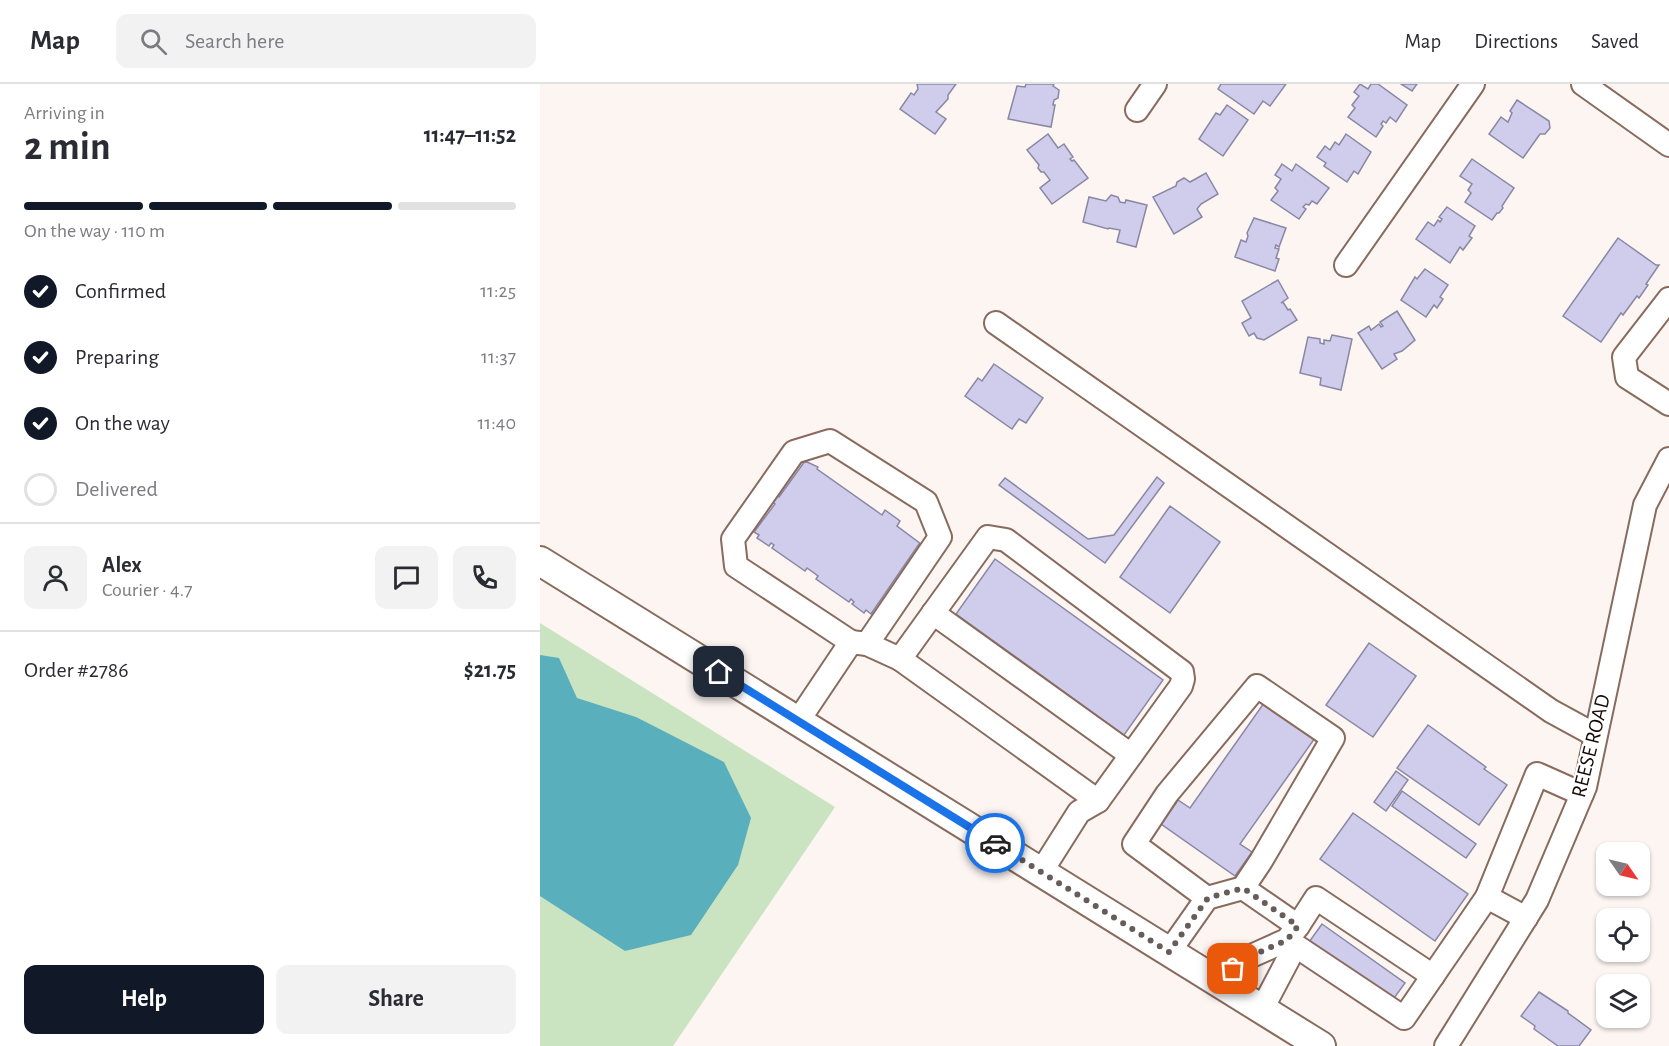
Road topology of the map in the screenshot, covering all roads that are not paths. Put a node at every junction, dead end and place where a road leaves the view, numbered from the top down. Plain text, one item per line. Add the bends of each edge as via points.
1 (1155, 84) edge
2 (1473, 84) edge
3 (1583, 84) edge
4 (1137, 110) dead end
5 (1669, 146) edge
6 (1346, 265) dead end
7 (1669, 299) edge
8 (996, 322) dead end
9 (1669, 404) edge
10 (1669, 459) edge
11 (540, 561) edge
12 (933, 613) junction
13 (859, 643) junction
14 (900, 659) junction
15 (798, 721) junction
16 (1595, 735) junction
17 (1131, 755) junction
18 (1582, 794) junction
19 (1098, 801) junction
20 (1041, 872) junction
21 (1243, 888) junction
22 (1486, 897) junction
23 (1208, 898) junction
24 (1526, 918) junction
25 (1292, 933) junction
26 (1169, 952) junction
27 (1433, 976) junction
28 (1217, 981) junction
29 (1262, 1009) junction
30 (1321, 1046) edge
31 (1446, 1046) edge

1 - 4 street
2 - 6 street
3 - 5 street
7 - 9 street via 1624,357 1628,377
8 - 16 street via 1551,711
10 - 16 street, REESE ROAD via 1645,505
11 - 15 main road
12 - 14 street
12 - 17 street
12 - 17 street via 988,537 1006,540 1182,672 1181,686
13 - 13 street via 940,537 926,502 830,441 794,452 733,539 736,566
13 - 14 street
13 - 15 street
14 - 19 street
15 - 20 main road
16 - 18 street, REESE ROAD
17 - 19 street
18 - 22 street via 1537,774
18 - 24 street, REESE ROAD
19 - 20 street via 1079,812
20 - 26 main road
21 - 23 street
21 - 23 street via 1333,738 1257,686 1167,794 1134,844
21 - 25 street
22 - 24 street
22 - 27 street
23 - 26 street
24 - 31 street, REESE ROAD
25 - 27 street via 1316,898
25 - 27 street via 1404,1018
25 - 28 street
25 - 29 street via 1292,954
26 - 28 main road
28 - 29 main road
29 - 30 main road

